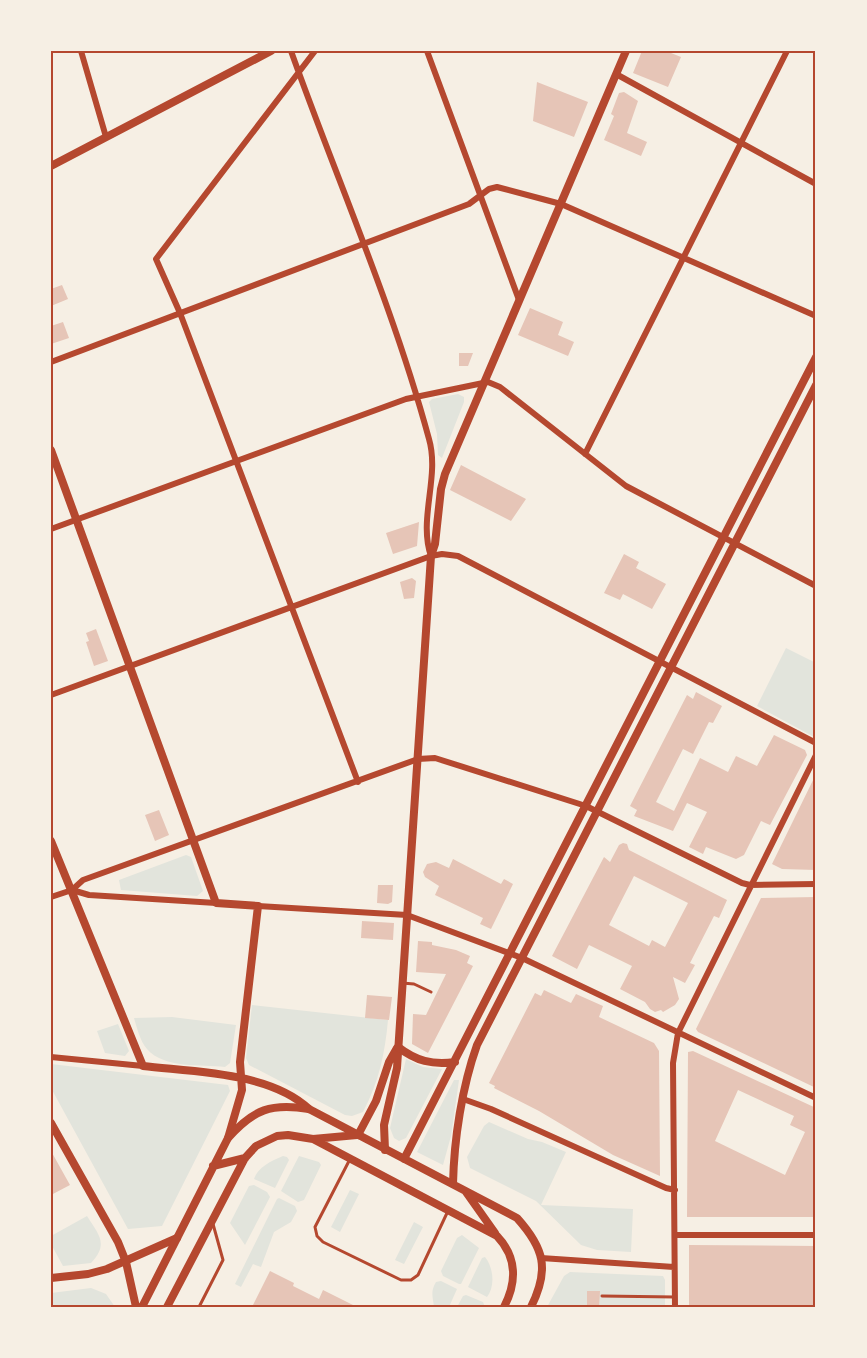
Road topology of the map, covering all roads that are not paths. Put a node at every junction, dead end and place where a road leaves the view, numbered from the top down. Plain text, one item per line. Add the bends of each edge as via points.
1 (81, 51) edge
2 (271, 51) edge
3 (291, 51) edge
4 (315, 51) edge
5 (427, 51) edge
6 (626, 51) edge
7 (787, 51) edge
8 (299, 73) junction
9 (616, 74) junction
10 (106, 137) junction
11 (742, 143) junction
12 (51, 166) edge
13 (816, 184) edge
14 (481, 194) junction
15 (561, 204) junction
16 (364, 242) junction
17 (683, 256) junction
18 (519, 300) junction
19 (180, 313) junction
20 (816, 316) edge
21 (816, 357) edge
22 (51, 362) edge
23 (483, 382) junction
24 (816, 385) edge
25 (417, 396) junction
26 (51, 450) edge
27 (585, 454) junction
28 (236, 462) junction
29 (76, 520) junction
30 (51, 529) edge
31 (723, 538) junction
32 (734, 544) junction
33 (431, 556) junction
34 (816, 586) edge
35 (292, 608) junction
36 (660, 663) junction
37 (131, 666) junction
38 (670, 668) junction
39 (51, 695) edge
40 (816, 743) edge
41 (816, 755) edge
42 (418, 759) junction
43 (358, 782) junction
44 (586, 806) junction
45 (597, 811) junction
46 (51, 841) edge
47 (194, 841) junction
48 (816, 884) edge
49 (750, 885) junction
50 (72, 890) junction
51 (51, 897) edge
52 (216, 903) junction
53 (258, 906) junction
54 (407, 915) junction
55 (511, 953) junction
56 (522, 958) junction
57 (402, 983) junction
58 (432, 992) dead end
59 (678, 1033) junction
60 (398, 1047) junction
61 (51, 1057) edge
62 (455, 1062) junction
63 (143, 1066) junction
64 (242, 1078) junction
65 (816, 1098) edge
66 (463, 1099) junction
67 (309, 1109) junction
68 (51, 1123) edge
69 (358, 1135) junction
70 (228, 1138) junction
71 (313, 1139) junction
72 (385, 1150) junction
73 (245, 1158) junction
74 (350, 1159) junction
75 (404, 1159) junction
76 (213, 1166) junction
77 (453, 1184) junction
78 (464, 1190) junction
79 (675, 1190) junction
80 (448, 1210) junction
81 (212, 1219) junction
82 (675, 1234) junction
83 (816, 1235) edge
84 (497, 1236) junction
85 (177, 1238) junction
86 (541, 1258) junction
87 (126, 1262) junction
88 (674, 1267) junction
89 (51, 1278) edge
90 (602, 1296) dead end
91 (675, 1297) junction
92 (136, 1307) edge
93 (142, 1307) edge
94 (167, 1307) edge
95 (199, 1307) edge
96 (504, 1307) edge
97 (531, 1307) edge
98 (675, 1307) edge

1 - 10 street
2 - 10 street
3 - 8 street
4 - 8 street
5 - 14 street
6 - 9 street
7 - 11 street
8 - 16 street
8 - 19 street via 156,259
9 - 11 street
9 - 15 street
10 - 12 street
11 - 13 street
11 - 17 street
14 - 15 street via 497,187
14 - 16 street via 469,204
14 - 18 street
15 - 17 street
15 - 18 street
16 - 19 street
16 - 25 street
17 - 20 street
17 - 27 street
18 - 23 street
19 - 22 street
19 - 28 street
21 - 31 main road
23 - 25 street
23 - 27 street via 495,383
23 - 33 street via 443,483
24 - 32 main road
25 - 28 street
25 - 33 street via 433,455 428,531
26 - 29 street
27 - 31 street via 626,486
28 - 29 street
28 - 35 street
29 - 30 street
29 - 37 street
31 - 32 street
31 - 36 main road
32 - 34 street
32 - 38 main road
33 - 35 street
33 - 36 street via 458,556
33 - 42 street
35 - 37 street
35 - 43 street
36 - 38 street
36 - 44 main road
37 - 39 street
37 - 47 street
38 - 40 street
38 - 45 main road
41 - 49 street
42 - 43 street
42 - 44 street via 435,758
42 - 54 street
43 - 47 street
44 - 45 street
44 - 55 main road
45 - 49 street
45 - 56 main road
46 - 50 street
47 - 50 street via 83,880
47 - 52 street
48 - 49 street
49 - 59 street
50 - 51 street
50 - 52 street via 89,895
50 - 63 street
52 - 53 street
53 - 54 street
53 - 64 street via 240,1062
54 - 55 street
54 - 57 street
55 - 56 street
55 - 62 main road
56 - 59 street
56 - 66 main road via 477,1045
57 - 58 lane
57 - 60 street
59 - 65 street
59 - 79 street via 673,1064
60 - 62 main road via 430,1063
60 - 69 street
60 - 72 street via 396,1078 384,1125
61 - 63 street
62 - 75 main road
63 - 64 street
64 - 67 street via 278,1088
64 - 70 street
66 - 77 main road
66 - 79 street
67 - 69 main road
67 - 70 main road via 278,1106 260,1110
68 - 87 main road
69 - 71 main road
69 - 72 main road
70 - 76 main road
71 - 73 main road via 278,1136 262,1143
71 - 74 main road
72 - 75 main road
73 - 76 main road
73 - 81 main road
74 - 80 main road
74 - 80 lane via 315,1227 323,1242 401,1280 411,1280 418,1275
75 - 77 main road
76 - 85 main road
77 - 78 main road
78 - 84 main road
78 - 86 main road via 517,1218 536,1241
79 - 82 street
80 - 84 main road
81 - 94 main road
81 - 95 lane via 223,1260
82 - 83 street
82 - 88 street
84 - 96 main road via 507,1248 514,1274 512,1291
85 - 87 street
85 - 93 main road
86 - 88 street
86 - 97 main road via 539,1290
87 - 89 street via 88,1274
87 - 92 main road
88 - 91 street
90 - 91 lane
91 - 98 street

